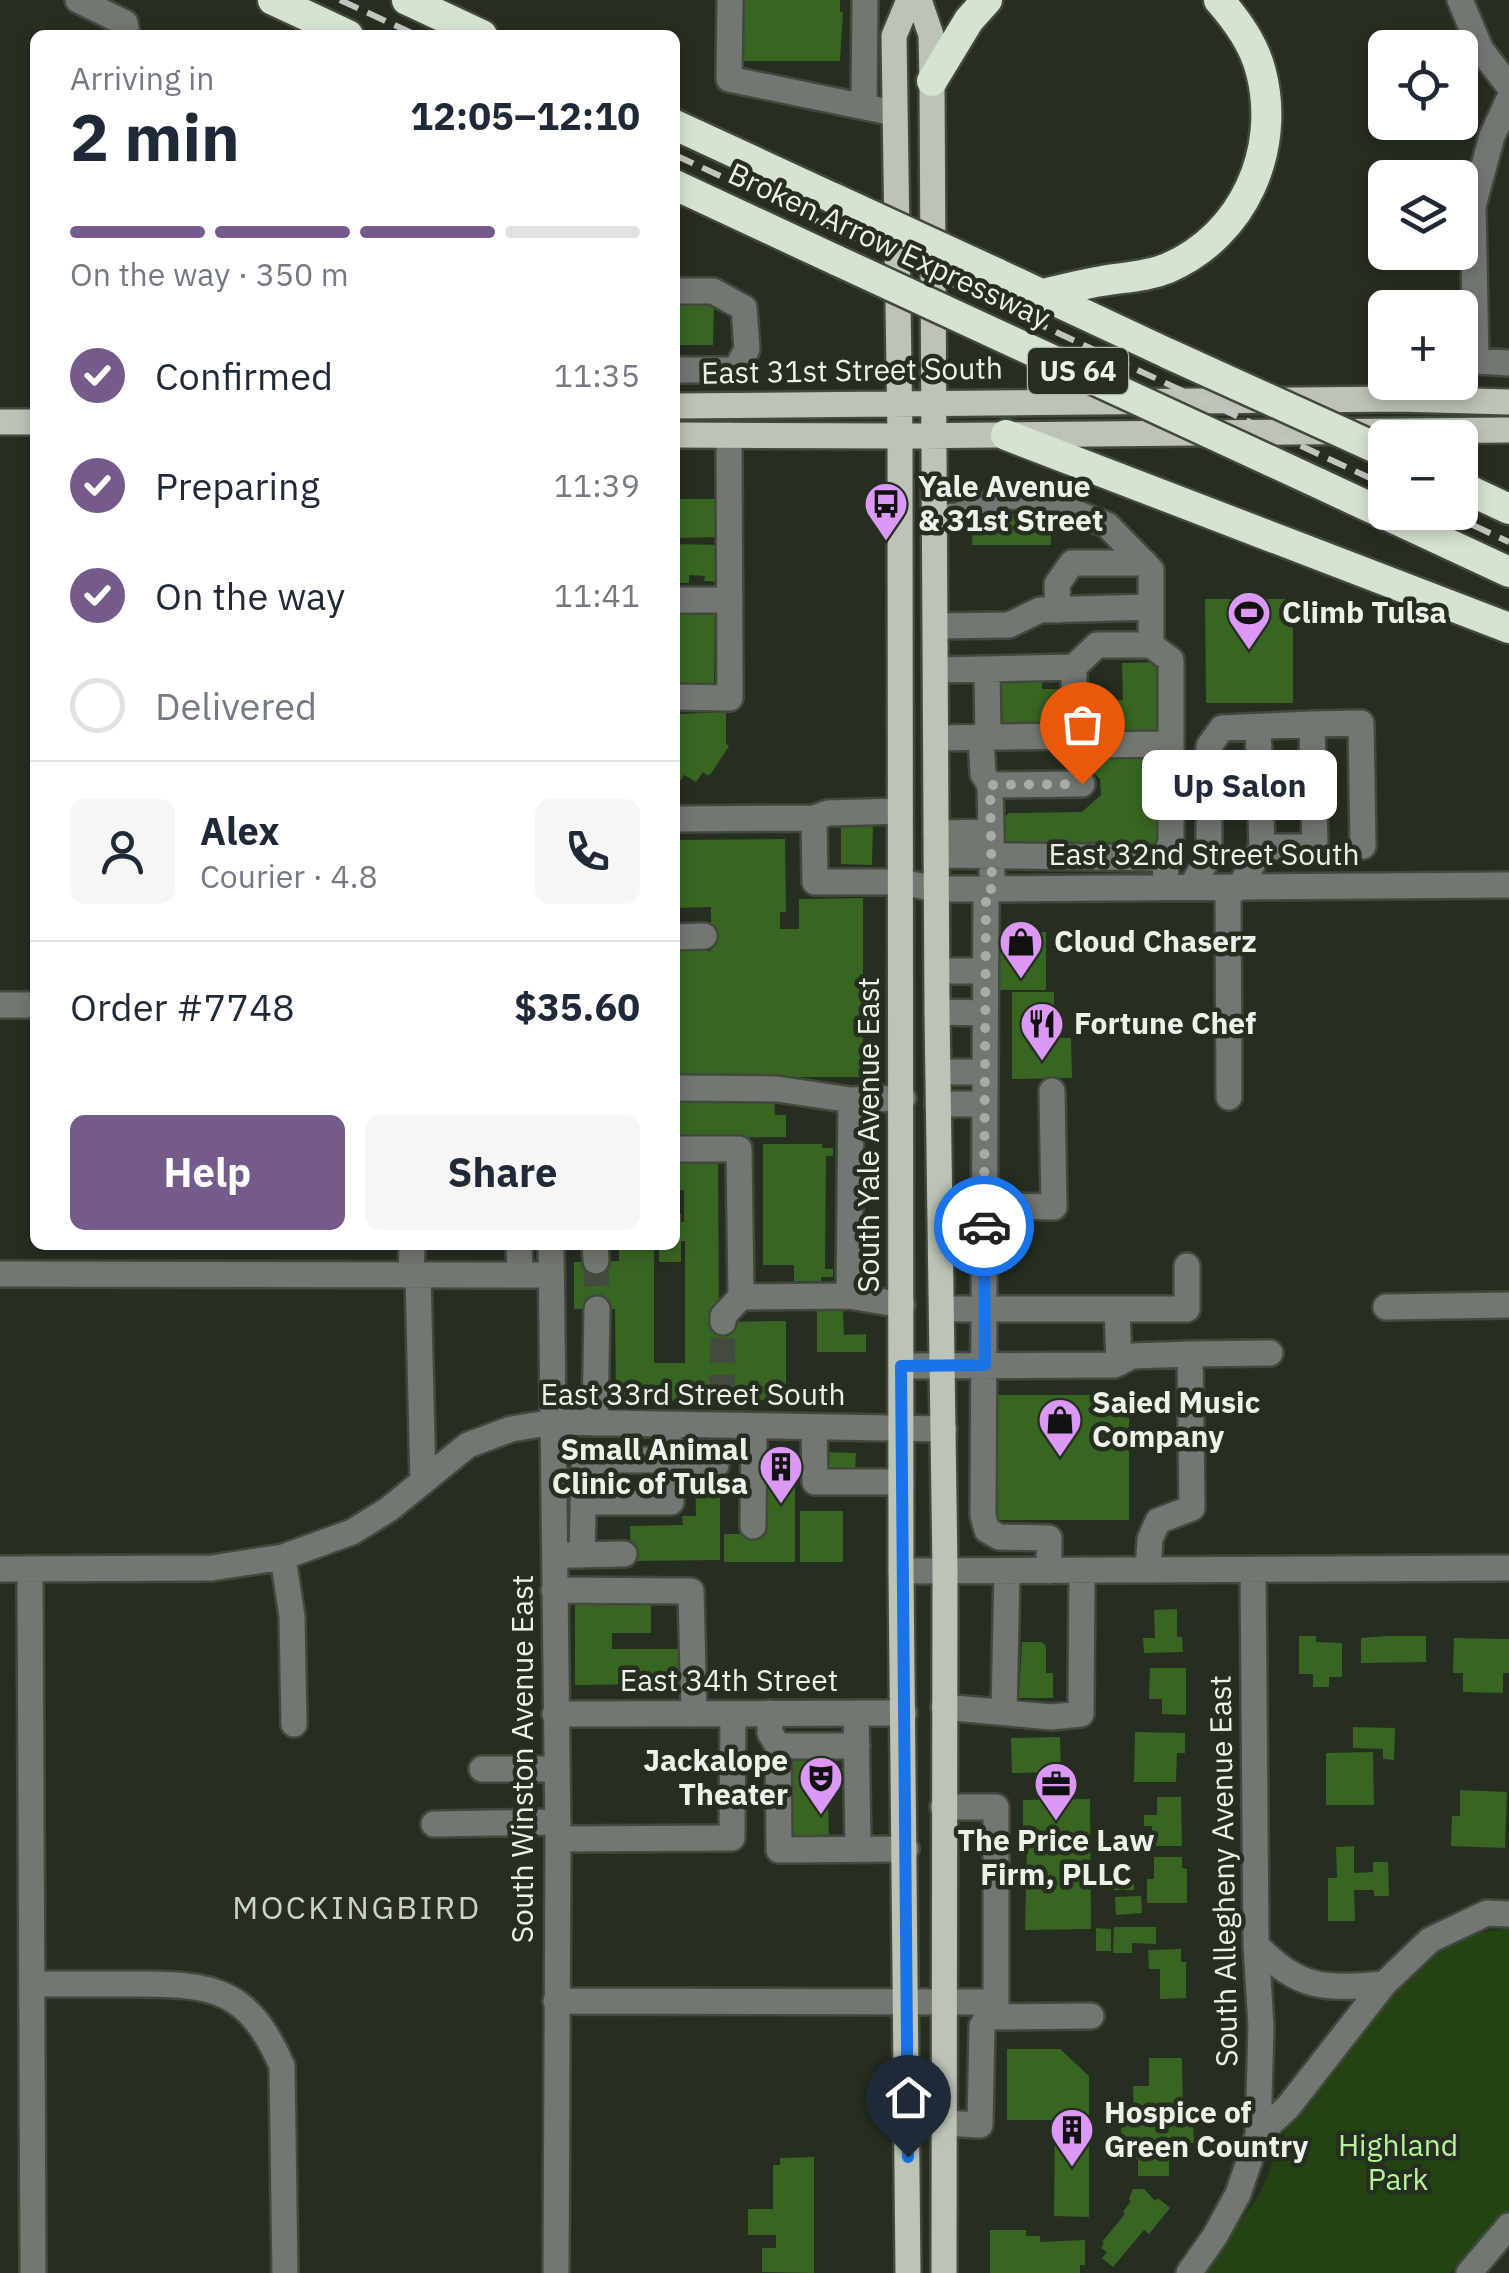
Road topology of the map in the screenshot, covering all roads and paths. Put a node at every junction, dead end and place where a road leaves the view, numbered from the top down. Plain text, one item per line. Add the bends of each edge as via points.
1 (78, 0) edge
2 (274, 0) edge
3 (407, 0) edge
4 (730, 0) edge
5 (865, 0) edge
6 (909, 0) edge
7 (919, 0) edge
8 (987, 0) edge
9 (1219, 0) edge
10 (1460, 0) edge
11 (127, 30) edge
12 (295, 30) edge
13 (337, 30) edge
14 (471, 30) edge
15 (932, 81) junction
16 (1509, 86) edge
17 (1509, 98) edge
18 (864, 107) junction
19 (894, 113) junction
20 (680, 126) edge
21 (680, 188) edge
22 (680, 290) edge
23 (1042, 294) junction
24 (1509, 363) edge
25 (680, 370) edge
26 (736, 370) junction
27 (898, 402) junction
28 (934, 402) junction
29 (1509, 402) edge
30 (734, 405) junction
31 (680, 406) edge
32 (0, 422) edge
33 (30, 422) edge
34 (1509, 430) edge
35 (680, 434) edge
36 (729, 435) junction
37 (934, 435) junction
38 (1006, 435) junction
39 (900, 436) junction
40 (1368, 444) edge
41 (1478, 494) edge
42 (1509, 509) edge
43 (935, 517) junction
44 (1145, 563) junction
45 (1509, 572) edge
46 (680, 600) edge
47 (730, 600) junction
48 (1151, 608) junction
49 (1058, 610) junction
50 (936, 626) junction
51 (1509, 628) edge
52 (1151, 644) junction
53 (1074, 667) junction
54 (936, 670) junction
55 (987, 670) junction
56 (680, 698) edge
57 (1312, 724) junction
58 (1258, 727) junction
59 (1074, 736) junction
60 (936, 738) junction
61 (984, 738) junction
62 (1171, 744) junction
63 (1082, 784) dead end
64 (990, 785) junction
65 (900, 812) junction
66 (814, 818) junction
67 (680, 819) edge
68 (936, 844) junction
69 (992, 844) junction
70 (1363, 846) dead end
71 (1262, 847) junction
72 (1165, 858) junction
73 (900, 882) junction
74 (1178, 886) junction
75 (1509, 886) edge
76 (936, 888) junction
77 (1233, 888) junction
78 (989, 889) junction
79 (704, 936) dead end
80 (680, 937) edge
81 (937, 971) junction
82 (985, 972) junction
83 (0, 1005) edge
84 (30, 1005) edge
85 (937, 1012) junction
86 (985, 1013) junction
87 (938, 1072) junction
88 (984, 1072) junction
89 (680, 1088) edge
90 (1052, 1092) dead end
91 (1228, 1097) dead end
92 (902, 1098) junction
93 (851, 1100) junction
94 (938, 1104) junction
95 (984, 1104) junction
96 (680, 1149) edge
97 (940, 1205) junction
98 (984, 1206) junction
99 (413, 1250) edge
100 (519, 1250) edge
101 (551, 1250) edge
102 (1187, 1266) dead end
103 (0, 1274) edge
104 (415, 1274) junction
105 (520, 1275) junction
106 (551, 1275) junction
107 (849, 1296) junction
108 (741, 1297) junction
109 (902, 1305) junction
110 (1509, 1305) edge
111 (1386, 1307) dead end
112 (984, 1309) junction
113 (598, 1310) tunnel mouth
114 (942, 1310) junction
115 (1117, 1310) junction
116 (722, 1322) tunnel mouth
117 (1270, 1352) dead end
118 (1190, 1354) junction
119 (1119, 1363) junction
120 (985, 1365) junction
121 (901, 1366) junction
122 (943, 1366) junction
123 (554, 1422) junction
124 (595, 1423) junction
125 (671, 1425) junction
126 (754, 1426) junction
127 (814, 1427) junction
128 (901, 1428) junction
129 (944, 1429) junction
130 (670, 1462) junction
131 (716, 1465) dead end
132 (554, 1468) junction
133 (584, 1468) junction
134 (423, 1482) junction
135 (901, 1482) junction
136 (583, 1502) junction
137 (753, 1526) dead end
138 (624, 1554) dead end
139 (554, 1555) junction
140 (582, 1555) junction
141 (282, 1557) junction
142 (1509, 1568) edge
143 (0, 1570) edge
144 (30, 1570) junction
145 (1049, 1570) junction
146 (1082, 1570) junction
147 (1148, 1570) junction
148 (1252, 1570) junction
149 (901, 1571) junction
150 (944, 1571) junction
151 (1007, 1571) junction
152 (554, 1590) junction
153 (944, 1707) junction
154 (1004, 1712) junction
155 (770, 1713) junction
156 (555, 1714) junction
157 (694, 1714) junction
158 (733, 1714) junction
159 (856, 1714) junction
160 (904, 1714) junction
161 (294, 1724) dead end
162 (778, 1746) junction
163 (856, 1746) junction
164 (943, 1754) junction
165 (482, 1769) dead end
166 (556, 1769) junction
167 (943, 1807) junction
168 (434, 1824) dead end
169 (558, 1830) junction
170 (858, 1849) junction
171 (906, 1849) junction
172 (1509, 1914) edge
173 (1256, 1945) junction
174 (34, 1984) junction
175 (1384, 1984) junction
176 (556, 2001) junction
177 (908, 2002) junction
178 (942, 2002) junction
179 (991, 2010) junction
180 (1090, 2016) dead end
181 (943, 2124) junction
182 (1258, 2134) junction
183 (1509, 2226) edge
184 (34, 2273) edge
185 (285, 2273) edge
186 (556, 2273) edge
187 (908, 2273) edge
188 (944, 2273) edge
189 (1189, 2273) edge
190 (1469, 2273) edge

1 - 11 street via 126,23
2 - 12 highway
2 - 13 highway
3 - 14 highway
4 - 18 street via 729,79
5 - 18 street
6 - 19 main road, South Yale Avenue East via 894,36
7 - 15 main road via 932,35
8 - 15 highway
9 - 23 highway via 1249,40 1266,96 1265,146 1248,193 1216,237 1169,267
10 - 16 street via 1481,50
15 - 28 main road
17 - 24 street via 1474,206 1476,361
18 - 19 street
19 - 27 main road, South Yale Avenue East
20 - 23 highway, Broken Arrow Expressway / US 64, bridge
21 - 45 highway, Broken Arrow Expressway / US 64, bridge
22 - 26 street via 713,291 744,308 747,349
23 - 40 highway, Broken Arrow Expressway / US 64, bridge
25 - 26 street
26 - 30 street
27 - 28 main road, East 31st Street South
27 - 30 main road, East 31st Street South
27 - 39 main road, South Yale Avenue East
28 - 29 main road, East 31st Street South
28 - 37 main road
30 - 31 main road, East 31st Street South
32 - 33 main road
34 - 38 main road, East 31st Street South
35 - 36 main road, East 31st Street South
36 - 39 main road, East 31st Street South
36 - 47 street
37 - 38 main road, East 31st Street South
37 - 39 main road, East 31st Street South
37 - 43 main road
38 - 51 highway
39 - 65 main road, South Yale Avenue East
41 - 42 highway
43 - 44 street via 958,516 1006,496 1035,497 1107,524
43 - 50 main road
44 - 48 street via 1151,570
44 - 49 street via 1072,563 1057,584
46 - 47 street
47 - 56 street via 730,698
48 - 49 street
48 - 52 street
49 - 50 street via 1040,610 1009,625
50 - 54 main road
52 - 53 street via 1097,645
52 - 62 street via 1172,660
53 - 55 street
53 - 59 street
54 - 55 street
54 - 60 main road
55 - 61 street
57 - 58 street
57 - 70 street via 1361,723
57 - 71 street via 1315,847
58 - 71 street
58 - 74 street via 1222,728 1209,746 1209,856
59 - 61 street
59 - 62 street via 1082,745
60 - 61 street
60 - 68 main road
61 - 64 street via 983,774
62 - 72 street via 1171,842
63 - 64 street
64 - 69 street
65 - 66 street
65 - 73 main road, South Yale Avenue East
66 - 67 street
66 - 73 street, East 32nd Street South via 815,882
68 - 69 street
68 - 76 main road
69 - 72 street
69 - 78 street
71 - 77 street
72 - 74 street
73 - 76 street, East 32nd Street South
73 - 92 main road, South Yale Avenue East
74 - 77 street, East 32nd Street South
74 - 78 street, East 32nd Street South
75 - 77 street, East 32nd Street South
76 - 78 street, East 32nd Street South
76 - 81 main road
77 - 91 street
78 - 82 street
79 - 80 street
81 - 82 street
81 - 85 main road
82 - 86 street
83 - 84 street
85 - 86 street
85 - 87 main road
86 - 88 street
87 - 88 street
87 - 94 main road
88 - 95 street
89 - 93 street via 777,1088
90 - 98 street via 1054,1207
92 - 93 street
92 - 109 main road, South Yale Avenue East
93 - 107 street
94 - 95 street
94 - 97 main road
95 - 98 street
96 - 108 street via 739,1148
97 - 98 street
97 - 114 main road
98 - 112 street
99 - 104 street
100 - 105 street
101 - 106 street, South Winston Avenue East
102 - 115 street via 1188,1310
103 - 104 street
104 - 105 street
104 - 134 street
105 - 106 street
106 - 123 street, South Winston Avenue East
107 - 108 street
107 - 109 street
108 - 116 street
109 - 121 main road, South Yale Avenue East
110 - 111 street
112 - 114 street
112 - 115 street
112 - 120 street
113 - 124 street
114 - 122 main road
115 - 119 street
117 - 118 street
118 - 119 street via 1132,1356
118 - 147 street via 1192,1508 1158,1522
119 - 120 street
120 - 122 street
120 - 145 street via 987,1530 999,1537 1049,1538
121 - 122 street
121 - 128 main road, South Yale Avenue East
122 - 129 main road
123 - 124 street, East 33rd Street South
123 - 132 street, South Winston Avenue East
123 - 134 street, East 33rd Street South via 468,1445
124 - 125 street, East 33rd Street South
125 - 126 street, East 33rd Street South via 722,1413
125 - 130 street
126 - 127 street, East 33rd Street South
126 - 137 street
127 - 128 street, East 33rd Street South
127 - 135 street via 814,1482
128 - 129 street, East 33rd Street South
128 - 135 main road, South Yale Avenue East
129 - 150 main road
130 - 131 street
130 - 133 street via 600,1460
130 - 136 street via 670,1502
132 - 133 street
132 - 139 street, South Winston Avenue East
133 - 136 street
134 - 141 street, East 33rd Street South via 352,1532
135 - 149 main road, South Yale Avenue East
136 - 140 street
138 - 140 street
139 - 140 street
139 - 152 street, South Winston Avenue East
141 - 144 street, East 33rd Street South via 212,1568
141 - 161 street via 292,1617
142 - 148 street
143 - 144 street, East 33rd Street South
144 - 174 street
145 - 146 street
145 - 151 street
146 - 147 street
146 - 154 street via 1081,1714
147 - 148 street
148 - 173 street, South Allegheny Avenue East
149 - 150 street
149 - 160 main road, South Yale Avenue East
150 - 151 street
150 - 153 main road
151 - 154 street
152 - 156 street, South Winston Avenue East
152 - 157 street via 691,1591
153 - 154 street
153 - 164 main road
155 - 158 street, East 34th Street
155 - 159 street, East 34th Street
155 - 162 street
156 - 157 street, East 34th Street
156 - 166 street, South Winston Avenue East
157 - 158 street, East 34th Street
158 - 169 street via 732,1838
159 - 160 street, East 34th Street
159 - 163 street
160 - 164 main road
160 - 171 main road, South Yale Avenue East
162 - 163 street
162 - 170 street via 779,1850
163 - 170 street
164 - 167 main road
165 - 166 street
166 - 169 street, South Winston Avenue East
167 - 178 main road
167 - 179 street via 996,1807
168 - 169 street
169 - 176 street, South Winston Avenue East
170 - 171 street
171 - 177 main road, South Yale Avenue East
172 - 175 street via 1486,1913 1430,1940
173 - 175 street via 1294,1978 1343,1987
173 - 182 street, South Allegheny Avenue East
174 - 184 street
174 - 185 street via 205,1987 250,2012 282,2066
175 - 182 street via 1288,2107
176 - 177 street
176 - 186 street, South Winston Avenue East
177 - 178 street
177 - 187 main road, South Yale Avenue East
178 - 179 street
178 - 181 main road
179 - 180 street
179 - 181 street via 982,2026 980,2125
181 - 188 main road
182 - 189 street, South Allegheny Avenue East via 1238,2194
183 - 190 street

